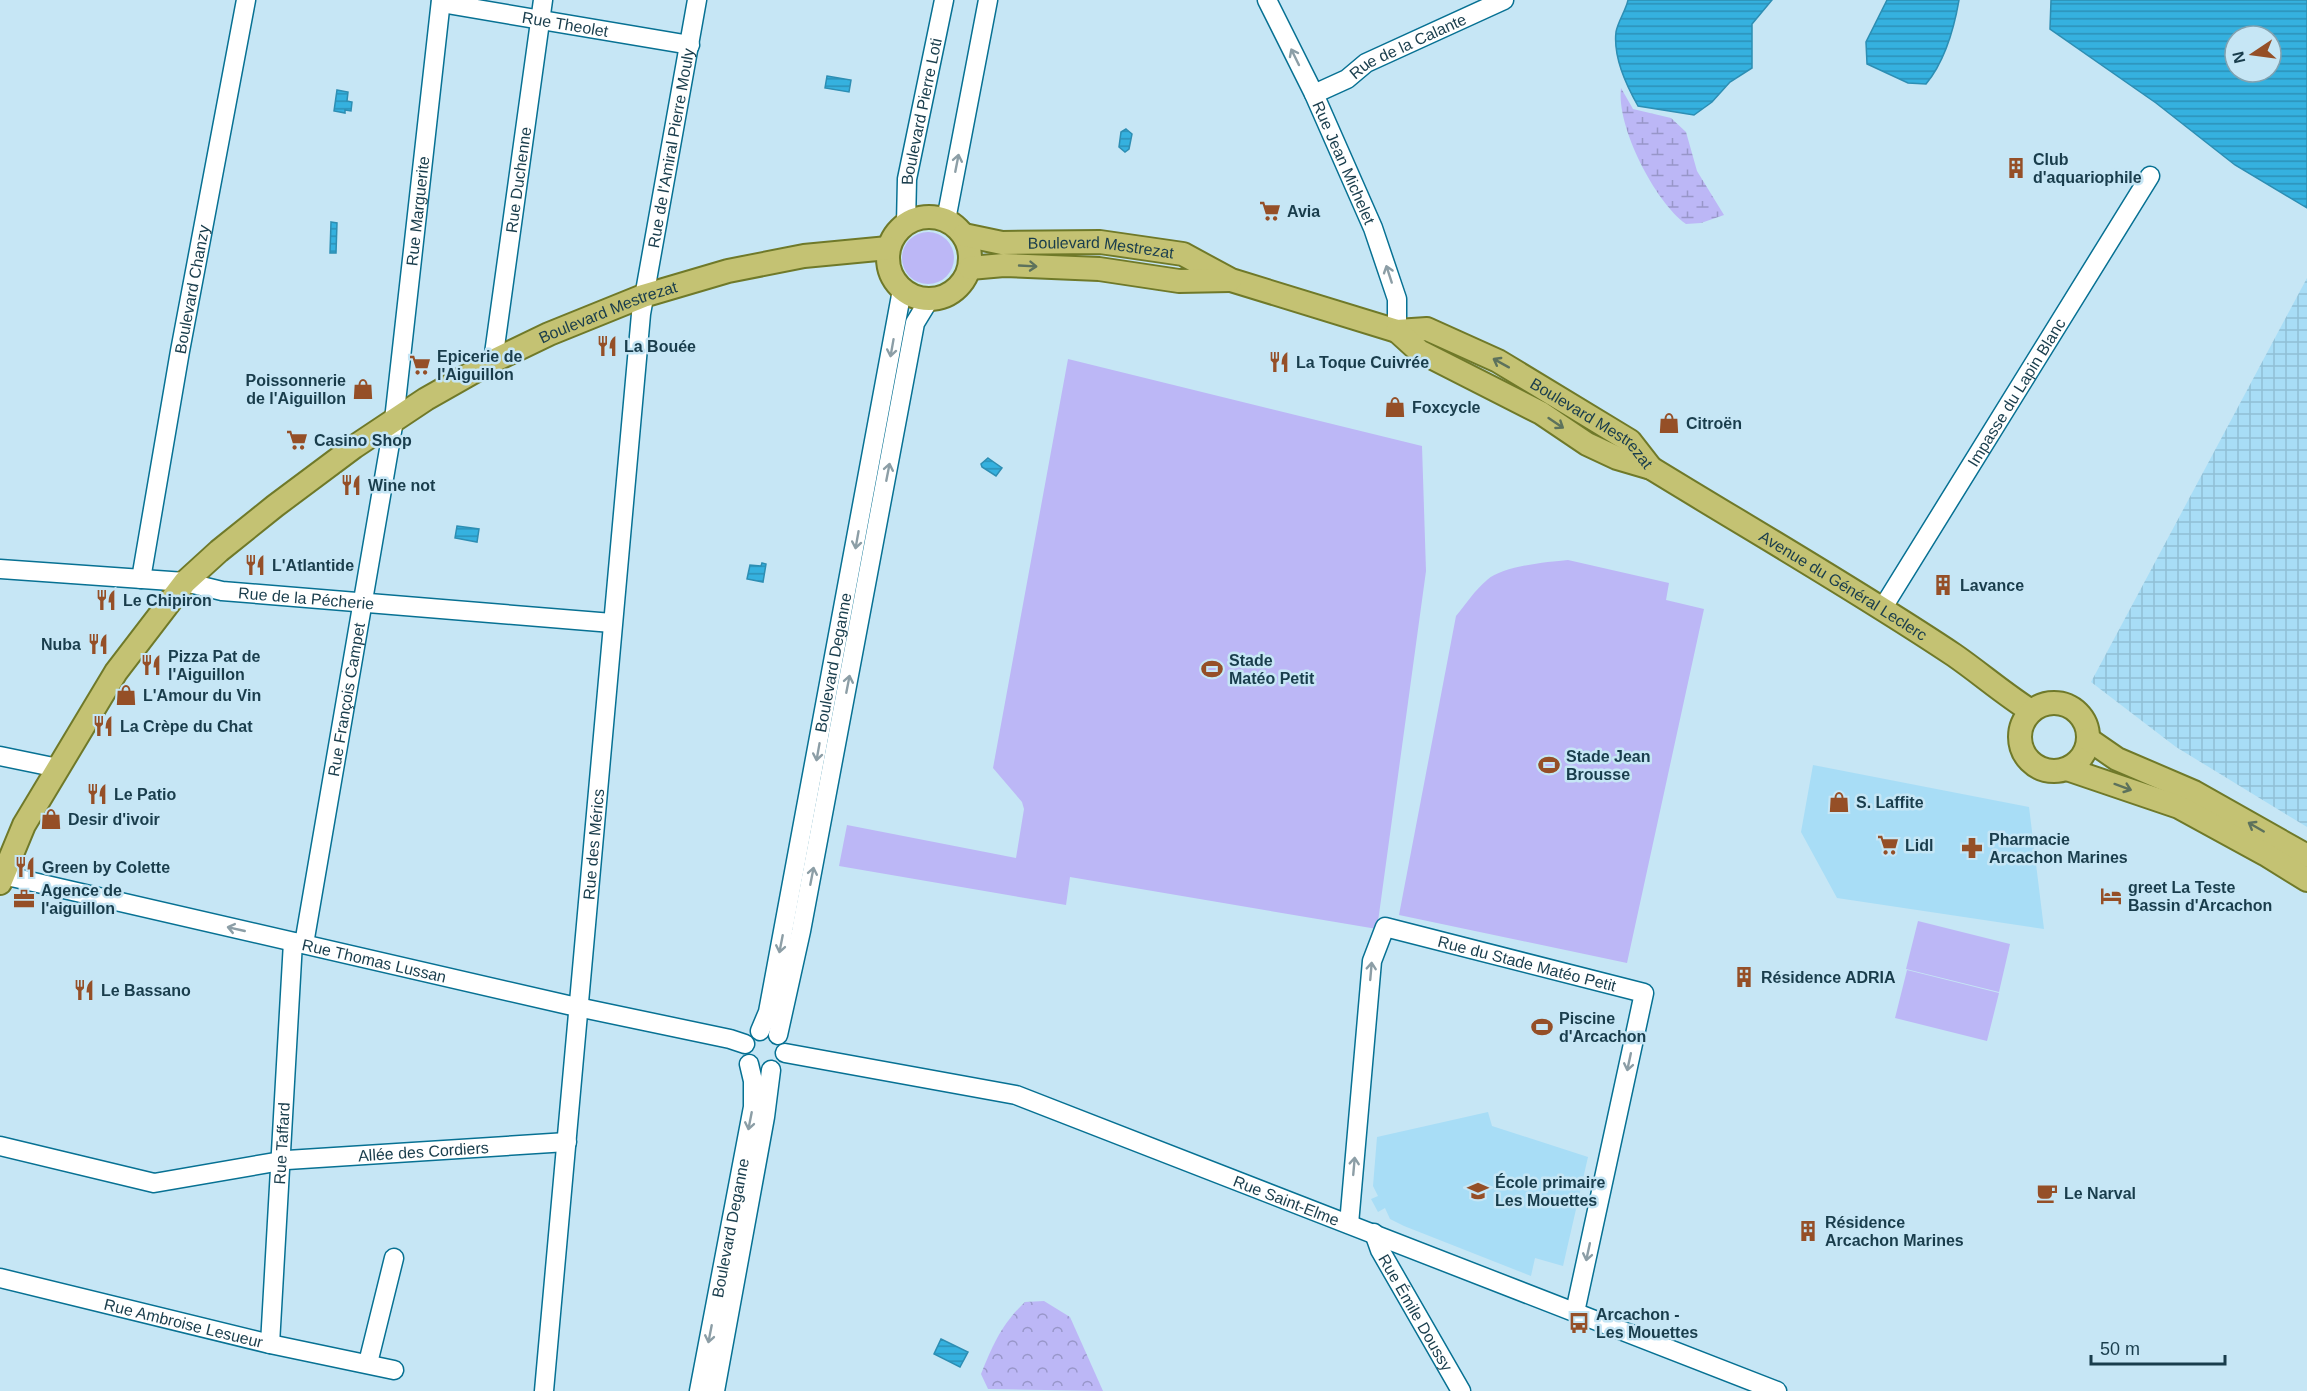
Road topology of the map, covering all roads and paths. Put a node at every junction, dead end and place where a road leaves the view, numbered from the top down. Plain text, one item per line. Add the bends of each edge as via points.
1 (246, 0) edge
2 (543, 0) edge
3 (697, 0) edge
4 (944, 0) edge
5 (988, 0) edge
6 (1267, 0) edge
7 (1504, 0) edge
8 (441, 1) edge
9 (540, 19) junction
10 (690, 45) junction
11 (1314, 94) junction
12 (2151, 176) dead end
13 (946, 220) junction
14 (906, 224) junction
15 (964, 235) junction
16 (888, 248) junction
17 (969, 268) junction
18 (1231, 280) junction
19 (902, 290) junction
20 (643, 296) junction
21 (928, 300) junction
22 (1397, 331) junction
23 (493, 361) junction
24 (394, 420) junction
25 (1651, 468) joint
26 (0, 569) edge
27 (141, 579) junction
28 (185, 582) junction
29 (364, 603) junction
30 (1882, 609) junction
31 (612, 623) junction
32 (2031, 711) junction
33 (2088, 739) junction
34 (0, 756) edge
35 (58, 768) junction
36 (2067, 769) junction
37 (2307, 856) edge
38 (2, 879) edge
39 (2307, 880) edge
40 (299, 943) junction
41 (579, 1008) junction
42 (759, 1031) junction
43 (778, 1035) junction
44 (745, 1044) junction
45 (785, 1053) junction
46 (749, 1064) junction
47 (771, 1070) junction
48 (567, 1142) junction
49 (0, 1146) edge
50 (280, 1162) junction
51 (1349, 1224) junction
52 (1374, 1233) junction
53 (394, 1258) dead end
54 (0, 1278) edge
55 (1575, 1312) junction
56 (270, 1344) junction
57 (368, 1363) junction
58 (394, 1370) dead end
59 (544, 1391) edge
60 (699, 1391) edge
61 (715, 1391) edge
62 (1461, 1391) edge
63 (1777, 1391) edge

1 - 27 street, Boulevard Chanzy
2 - 9 street, Rue Duchenne
3 - 10 street, Rue de l'Amiral Pierre Mouly
4 - 14 street, Boulevard Pierre Loti via 907,179
13 -> 5 street
11 -> 6 street, Rue Jean Michelet
7 - 11 street, Rue de la Calante via 1366,63 1347,79
8 - 9 street, Rue Theolet
8 - 24 street, Rue Marguerite
9 - 10 street, Rue Theolet
9 - 23 street, Rue Duchenne
10 - 20 street, Rue de l'Amiral Pierre Mouly
22 -> 11 street, Rue Jean Michelet via 1397,299 1373,228
12 - 30 street, Impasse du Lapin Blanc
13 - 14 main road via 925,217
13 - 15 main road
14 - 16 main road
15 - 17 main road via 969,246
15 - 18 main road, Boulevard Mestrezat via 1002,243 1101,242 1183,254
16 - 19 main road via 890,272
16 - 20 main road, Boulevard Mestrezat via 760,264
17 -> 18 main road, Boulevard Mestrezat via 1004,265 1099,269 1179,281
17 - 21 main road via 951,294
18 - 22 main road, Boulevard Mestrezat
19 - 21 main road
19 -> 42 street, Boulevard Deganne via 795,875 768,1012
20 - 23 main road, Boulevard Mestrezat
20 - 31 street, Rue des Mérics
43 -> 21 street, Boulevard Deganne via 915,323
22 - 25 main road, Boulevard Mestrezat via 1419,351 1541,413 1587,444
23 - 24 main road, Boulevard Mestrezat
24 - 28 main road, Boulevard Mestrezat via 275,506
24 - 29 street, Rue François Campet
25 - 30 main road, Avenue du Général Leclerc
26 - 27 street, Rue de la Pécherie
27 - 28 street, Rue de la Pécherie
28 - 29 street, Rue de la Pécherie via 222,591
28 - 35 main road, Boulevard Mestrezat via 116,672
29 - 31 street, Rue de la Pécherie
29 - 40 street, Rue François Campet
30 - 32 main road, Avenue du Général Leclerc
31 - 41 street, Rue des Mérics
32 - 33 main road via 2052,703 2064,705 2082,717
32 - 36 main road via 2020,729 2026,758 2044,770
33 - 36 main road via 2082,757
37 -> 33 main road via 2194,792 2117,759
34 - 35 street
35 - 38 main road, Boulevard Mestrezat via 24,825
36 -> 39 main road via 2180,807
40 -> 38 street, Rue Thomas Lussan
40 - 41 street, Rue Thomas Lussan
40 - 50 street, Rue Taffard
41 - 44 street, Rue Thomas Lussan
41 - 48 street, Rue des Mérics
42 - 43 street
42 - 44 street
43 - 45 street
44 - 46 street
45 - 47 street
45 - 51 street, Rue Saint-Elme via 1017,1095
46 - 47 street via 760,1071
46 -> 60 street, Boulevard Deganne via 753,1107
47 - 61 street, Boulevard Deganne
48 - 50 street, Allée des Cordiers
48 - 59 street, Rue des Mérics
49 - 50 street, Allée des Cordiers via 154,1183
50 - 56 street, Rue Taffard
51 - 52 street, Rue Saint-Elme
51 -> 55 street, Rue du Stade Matéo Petit via 1372,961 1385,927 1644,993
52 - 55 street, Rue Saint-Elme
52 - 62 street, Rue Émile Doussy
53 - 57 street
54 - 56 street, Rue Ambroise Lesueur
55 - 63 street, Rue Saint-Elme
56 - 57 street, Rue Ambroise Lesueur
57 - 58 street, Rue Ambroise Lesueur

